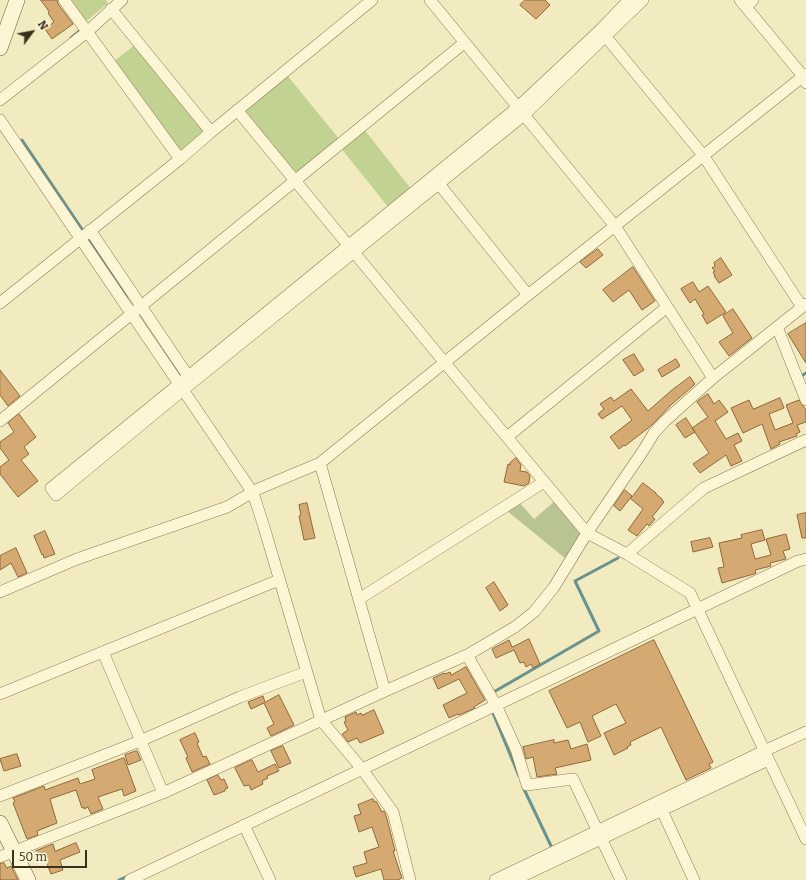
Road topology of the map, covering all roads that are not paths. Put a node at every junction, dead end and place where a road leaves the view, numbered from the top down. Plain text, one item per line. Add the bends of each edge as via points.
1 (17, 0) edge
2 (64, 0) edge
3 (122, 0) edge
4 (372, 0) edge
5 (430, 0) edge
6 (630, 0) edge
7 (643, 0) edge
8 (746, 2) edge
9 (112, 9) junction
10 (87, 32) junction
11 (606, 37) junction
12 (464, 43) junction
13 (0, 48) edge
14 (805, 78) edge
15 (0, 100) edge
16 (237, 110) junction
17 (521, 111) junction
18 (0, 120) edge
19 (211, 132) junction
20 (703, 155) junction
21 (180, 159) junction
22 (295, 180) junction
23 (439, 184) junction
24 (615, 226) junction
25 (85, 234) junction
26 (351, 248) junction
27 (528, 295) junction
28 (0, 303) edge
29 (804, 306) edge
30 (667, 307) junction
31 (137, 310) junction
32 (777, 327) junction
33 (444, 363) junction
34 (714, 378) junction
35 (183, 382) junction
36 (806, 400) edge
37 (0, 421) edge
38 (507, 437) junction
39 (806, 440) edge
40 (320, 463) junction
41 (544, 482) junction
42 (253, 493) junction
43 (587, 533) junction
44 (627, 554) junction
45 (806, 559) edge
46 (279, 580) junction
47 (0, 592) edge
48 (359, 599) junction
49 (697, 609) junction
50 (103, 652) junction
51 (467, 655) junction
52 (306, 672) junction
53 (385, 691) junction
54 (0, 694) edge
55 (496, 705) junction
56 (321, 720) junction
57 (806, 732) edge
58 (140, 741) junction
59 (766, 755) junction
60 (362, 769) junction
61 (162, 793) junction
62 (0, 796) edge
63 (659, 806) junction
64 (0, 823) edge
65 (244, 826) junction
66 (599, 834) junction
67 (806, 839) edge
68 (15, 851) junction
69 (0, 857) edge
70 (28, 880) edge
71 (130, 880) edge
72 (270, 880) edge
73 (410, 880) edge
74 (495, 880) edge
75 (514, 880) edge
76 (621, 880) edge
77 (694, 880) edge

1 - 13 main road
2 - 10 street
3 - 9 street
4 - 16 street
5 - 12 street
6 - 17 street
7 - 11 street
8 - 14 street
9 - 10 street
9 - 19 street
10 - 15 street
10 - 21 street
11 - 17 street
11 - 20 street
12 - 17 street
12 - 22 street
14 - 20 street
16 - 19 street
16 - 22 street
17 - 23 street
17 - 24 street
17 - 26 street
18 - 25 street
19 - 21 street
20 - 24 street
20 - 29 street
21 - 25 street
22 - 26 street
22 - 31 street
23 - 26 street
23 - 27 street
24 - 27 street
24 - 30 street
25 - 28 street
25 - 31 street
26 - 33 street
26 - 35 street
27 - 33 street
29 - 32 street
30 - 34 street
30 - 38 street
31 - 35 street
31 - 37 street
32 - 34 street
32 - 36 street
33 - 38 street
33 - 40 street
34 - 43 street via 654,433
35 - 35 street via 56,495 51,488
35 - 42 street
38 - 41 street
39 - 44 street via 704,488
40 - 42 street
40 - 48 street
41 - 43 street
41 - 48 street
42 - 46 street
42 - 47 street via 227,507 78,560
43 - 44 street
43 - 51 street via 554,587 534,612 515,627
44 - 49 street via 690,593
45 - 49 street
46 - 50 street
46 - 52 street
48 - 53 street
49 - 55 street
49 - 59 street
50 - 54 street
50 - 58 street
51 - 53 street
51 - 55 street
52 - 56 street
52 - 58 street via 240,696
53 - 56 street
55 - 60 street
55 - 66 street via 516,749 526,785 573,779
56 - 60 street
56 - 61 street
57 - 59 street
58 - 61 street
58 - 62 street
59 - 63 street
59 - 67 street
60 - 65 street
60 - 73 street via 393,812
61 - 68 street
63 - 66 street
63 - 77 street
64 - 68 main road
65 - 71 street
65 - 72 street
66 - 74 street
66 - 75 street
66 - 76 street
68 - 69 street
68 - 70 main road

